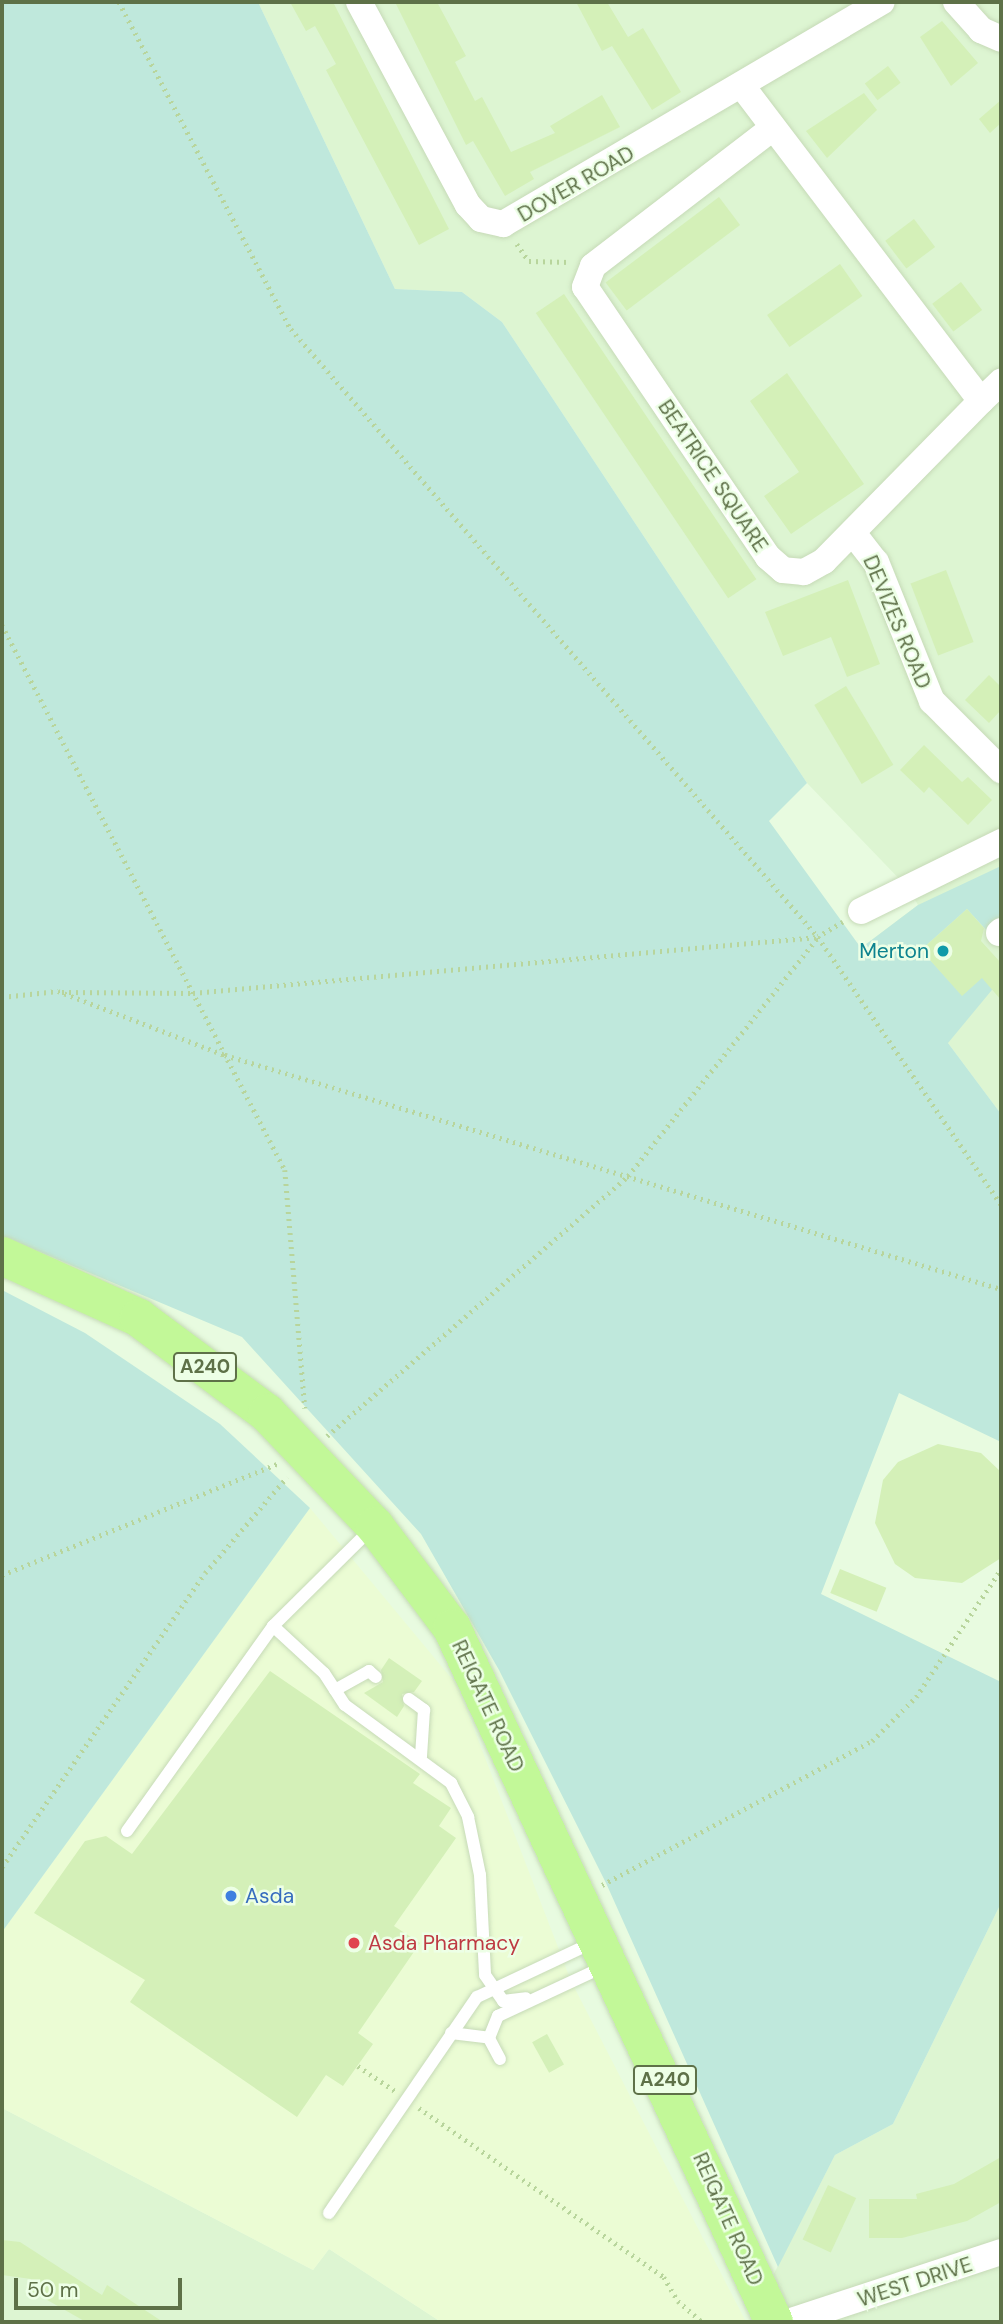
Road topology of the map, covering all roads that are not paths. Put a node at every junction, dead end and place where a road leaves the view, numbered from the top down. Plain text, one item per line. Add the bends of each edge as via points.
1 (359, 2) edge
2 (882, 2) edge
3 (956, 2) edge
4 (1001, 38) edge
5 (742, 86) junction
6 (773, 128) junction
7 (1001, 382) edge
8 (981, 401) junction
9 (853, 533) junction
10 (1001, 770) edge
11 (1001, 842) edge
12 (861, 911) road end
13 (2, 1256) edge
14 (375, 1526) junction
15 (273, 1626) junction
16 (376, 1677) dead end
17 (335, 1690) junction
18 (409, 1699) dead end
19 (421, 1757) junction
20 (127, 1831) dead end
21 (606, 1951) junction
22 (491, 1986) junction
23 (526, 1998) junction
24 (451, 2033) junction
25 (489, 2038) junction
26 (500, 2059) dead end
27 (329, 2213) dead end
28 (1001, 2252) edge
29 (775, 2322) edge
30 (788, 2322) edge

1 - 5 street, DOVER ROAD via 468,205 481,219 503,224
2 - 5 street, DOVER ROAD
3 - 4 street via 981,30
5 - 6 street
6 - 8 street
6 - 9 street, BEATRICE SQUARE via 593,266 585,287 774,564 793,572 814,568
7 - 8 street, BEATRICE SQUARE
8 - 9 street, BEATRICE SQUARE
9 - 10 street, DEVIZES ROAD via 876,562 932,701
11 - 12 street
13 - 14 highway, REIGATE ROAD / A240 via 139,1318 309,1451
14 - 15 lane
14 - 21 highway, REIGATE ROAD / A240 via 452,1628
15 - 17 lane
15 - 20 lane
16 - 17 lane via 369,1671
17 - 19 lane via 345,1704
18 - 19 lane via 424,1710
19 - 22 lane via 451,1783 467,1817 480,1875 482,1962
21 - 22 lane
21 - 23 lane
21 - 29 highway, REIGATE ROAD / A240
22 - 23 lane via 503,2001
22 - 24 lane
23 - 25 lane via 498,2016
24 - 25 lane
24 - 27 lane
25 - 26 lane
28 - 30 street, WEST DRIVE

